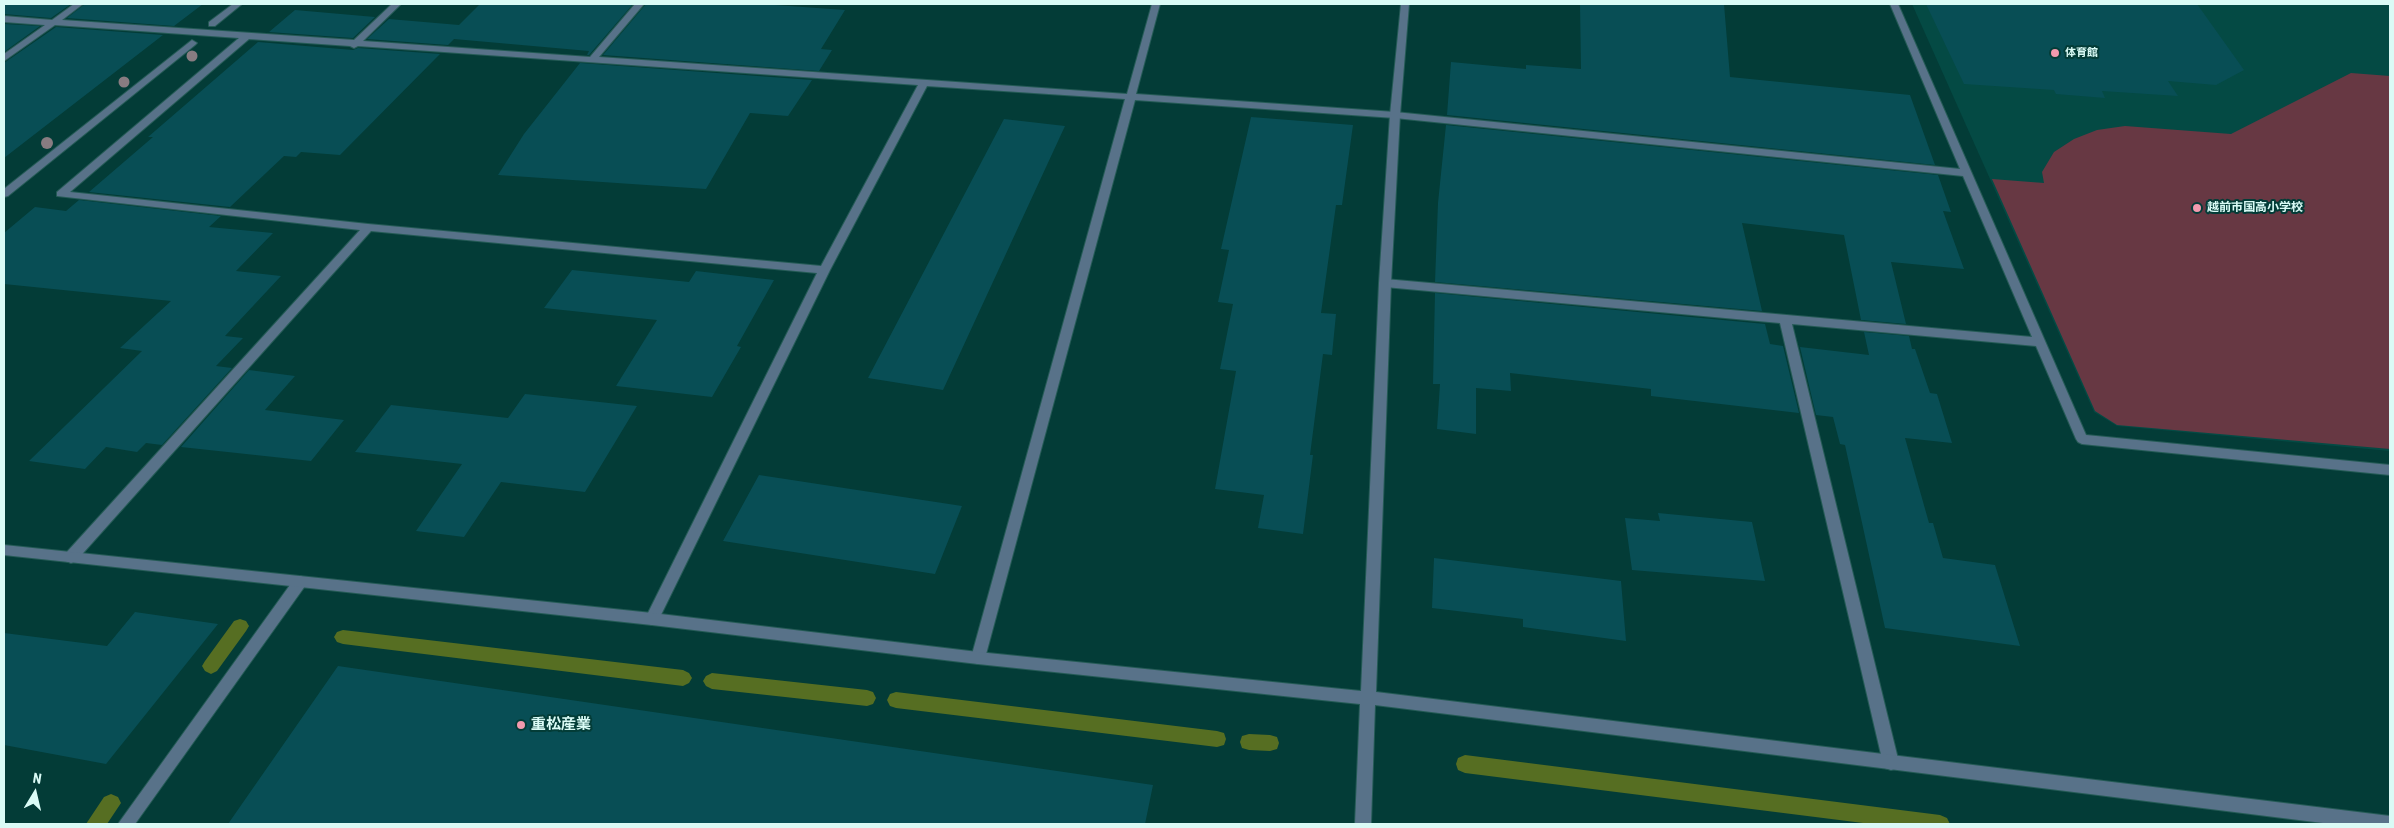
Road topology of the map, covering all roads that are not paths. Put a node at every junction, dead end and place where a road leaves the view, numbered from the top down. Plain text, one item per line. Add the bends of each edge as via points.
1 (79, 4) edge
2 (238, 4) edge
3 (397, 4) edge
4 (640, 4) edge
5 (1156, 4) edge
6 (1405, 4) edge
7 (1894, 4) edge
8 (4, 20) edge
9 (52, 23) junction
10 (212, 24) dead end
11 (246, 37) junction
12 (192, 43) dead end
13 (354, 45) junction
14 (4, 58) edge
15 (591, 61) junction
16 (924, 83) junction
17 (1130, 97) junction
18 (1395, 115) junction
19 (1966, 173) junction
20 (4, 194) edge
21 (368, 227) junction
22 (824, 270) junction
23 (1385, 283) junction
24 (1785, 318) junction
25 (2041, 342) junction
26 (2390, 470) edge
27 (4, 550) edge
28 (71, 558) junction
29 (300, 582) junction
30 (652, 619) junction
31 (978, 658) junction
32 (1368, 698) junction
33 (1891, 762) junction
34 (2324, 820) edge
35 (126, 824) edge
36 (1363, 824) edge
37 (2390, 824) edge

1 - 9 street
2 - 10 street
3 - 13 street
4 - 15 street
5 - 17 street
6 - 18 street
7 - 19 street
8 - 9 street
9 - 11 street
9 - 14 street
11 - 13 street
11 - 21 street via 61,194
12 - 20 street
13 - 15 street
15 - 16 street
16 - 17 street
16 - 22 street
17 - 18 street
17 - 31 street
18 - 19 street
18 - 23 street
19 - 25 street
21 - 22 street
21 - 28 street
22 - 30 street
23 - 24 street
23 - 32 street
24 - 25 street
24 - 33 street
25 - 26 street via 2082,439
27 - 28 street
28 - 29 street
29 - 30 street
29 - 35 street
30 - 31 street
31 - 32 street
32 - 33 street
32 - 36 street
33 - 34 street
34 - 37 street

